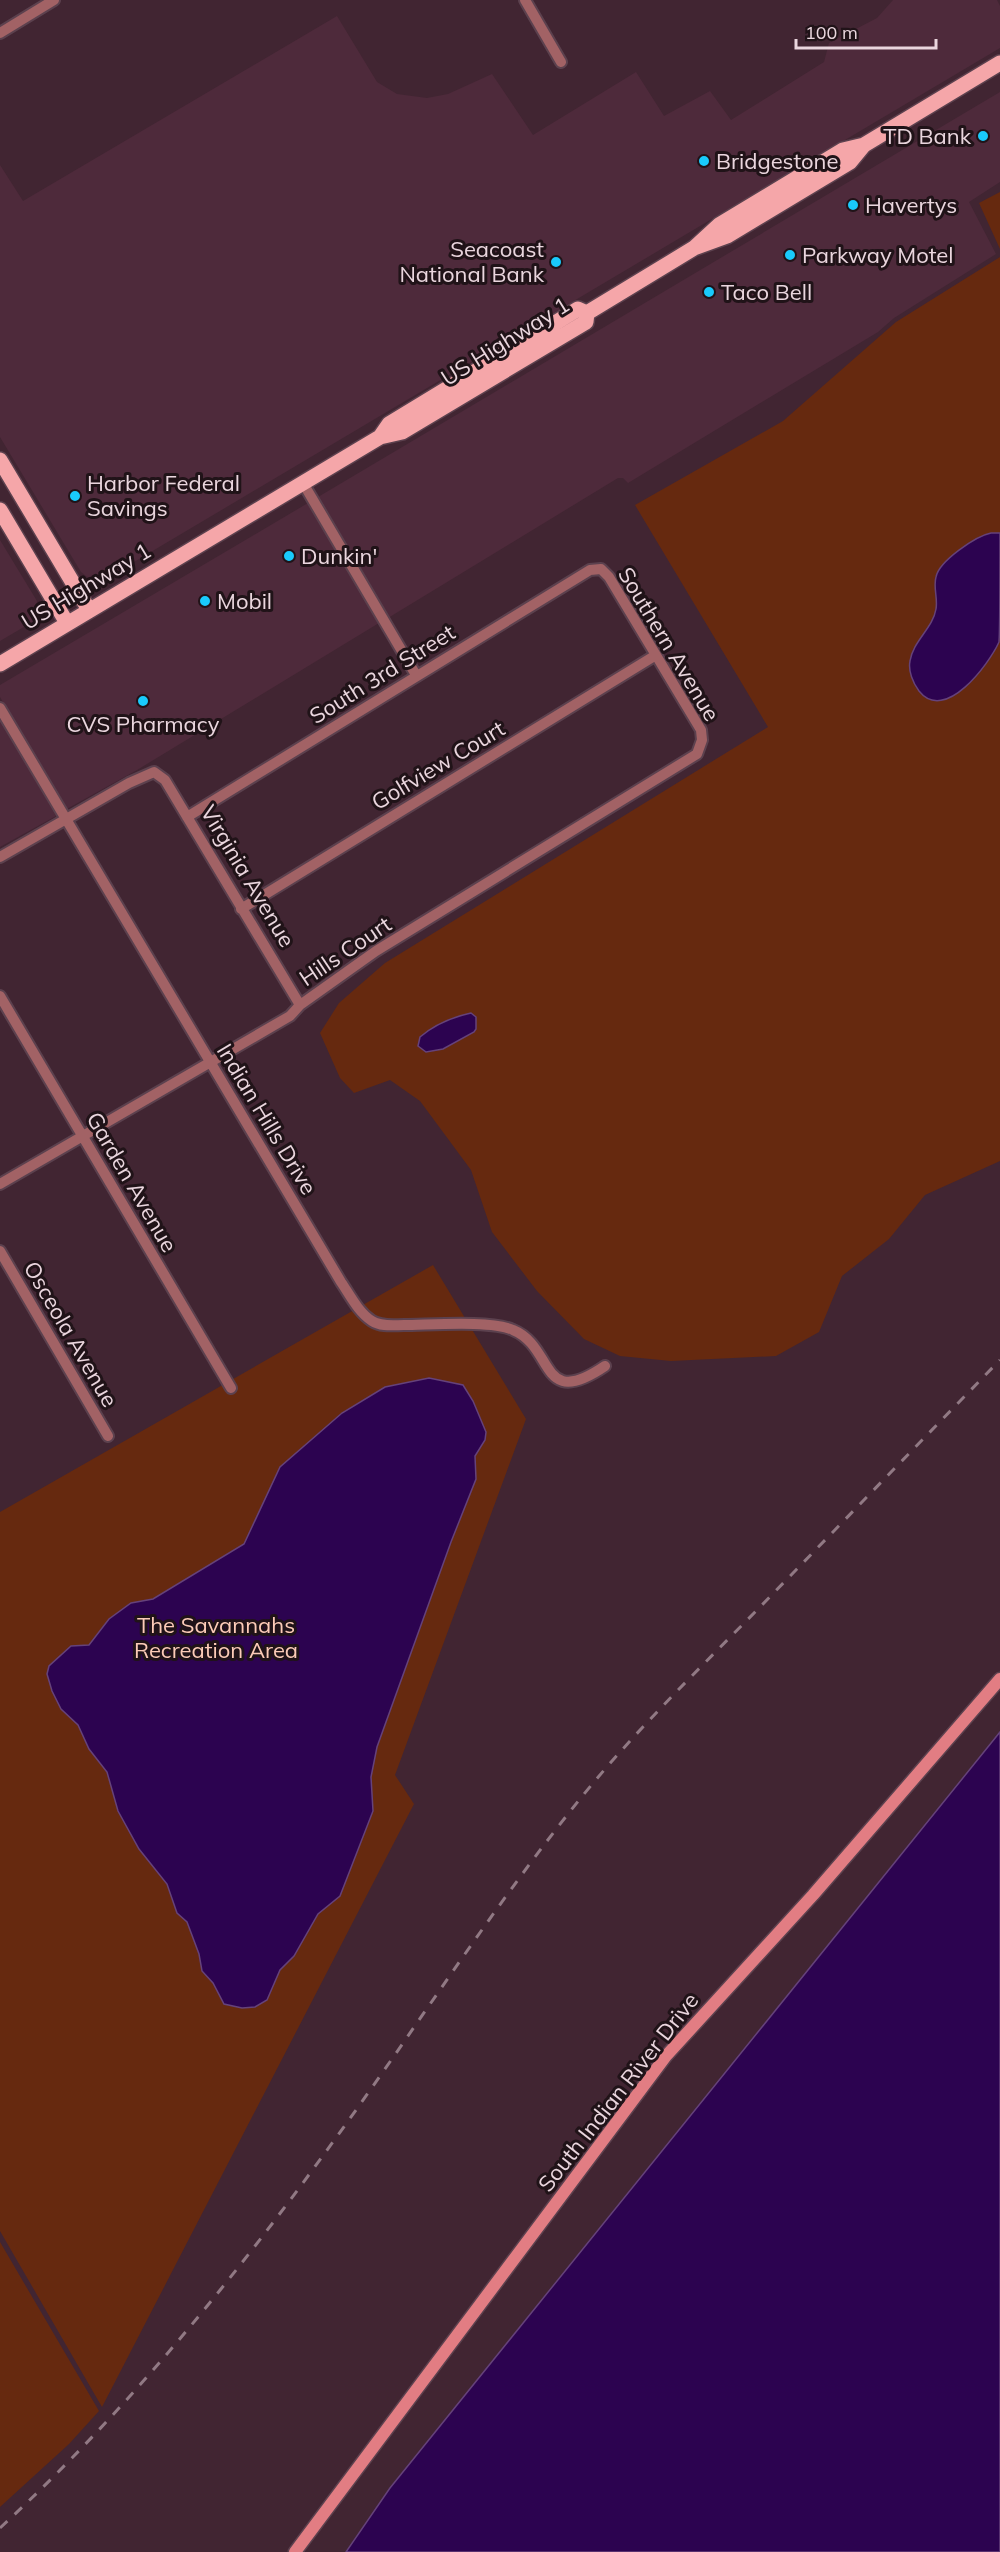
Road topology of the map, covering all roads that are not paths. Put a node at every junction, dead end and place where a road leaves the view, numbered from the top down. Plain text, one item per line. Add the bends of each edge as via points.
1 (54, 0) edge
2 (525, 0) edge
3 (0, 33) edge
4 (561, 62) dead end
5 (1000, 63) edge
6 (0, 460) edge
7 (303, 483) junction
8 (0, 510) edge
9 (601, 569) joint
10 (89, 610) junction
11 (67, 623) junction
12 (656, 655) junction
13 (0, 664) edge
14 (416, 675) junction
15 (0, 708) edge
16 (702, 740) joint
17 (187, 817) junction
18 (64, 820) junction
19 (0, 857) edge
20 (241, 909) junction
21 (0, 996) edge
22 (300, 1005) junction
23 (210, 1062) junction
24 (83, 1137) junction
25 (0, 1184) edge
26 (0, 1251) edge
27 (605, 1366) dead end
28 (231, 1388) dead end
29 (108, 1436) dead end
30 (1000, 1679) edge
31 (295, 2552) edge

1 - 3 street
2 - 4 street
5 - 7 main road, US Highway 1 via 864,145 843,150 719,225 694,248 587,313 586,322 402,432 380,437
6 - 10 main road
7 - 10 main road, US Highway 1
7 - 14 street
8 - 11 main road
9 - 12 street, Southern Avenue
9 - 14 street, South 3rd Street via 590,570
10 - 11 main road, US Highway 1
11 - 13 main road, US Highway 1
12 - 16 street, Southern Avenue via 701,730
12 - 20 street, Golfview Court
14 - 17 street, South 3rd Street
15 - 18 street, Indian Hills Drive
16 - 22 street, Hills Court via 697,754 376,951
17 - 18 street, Virginia Avenue via 165,780 154,772
17 - 20 street, Virginia Avenue
18 - 19 street
18 - 23 street, Indian Hills Drive
20 - 22 street, Virginia Avenue
21 - 24 street, Garden Avenue
22 - 23 street, Hills Court via 290,1016
23 - 24 street, Hills Court
23 - 27 street, Indian Hills Drive via 363,1315 375,1323 390,1325 513,1329 529,1341 553,1377 565,1381 579,1381
24 - 25 street, Hills Court
24 - 28 street, Garden Avenue
26 - 29 street, Osceola Avenue
30 - 31 main road, South Indian River Drive via 813,1895 666,2056

